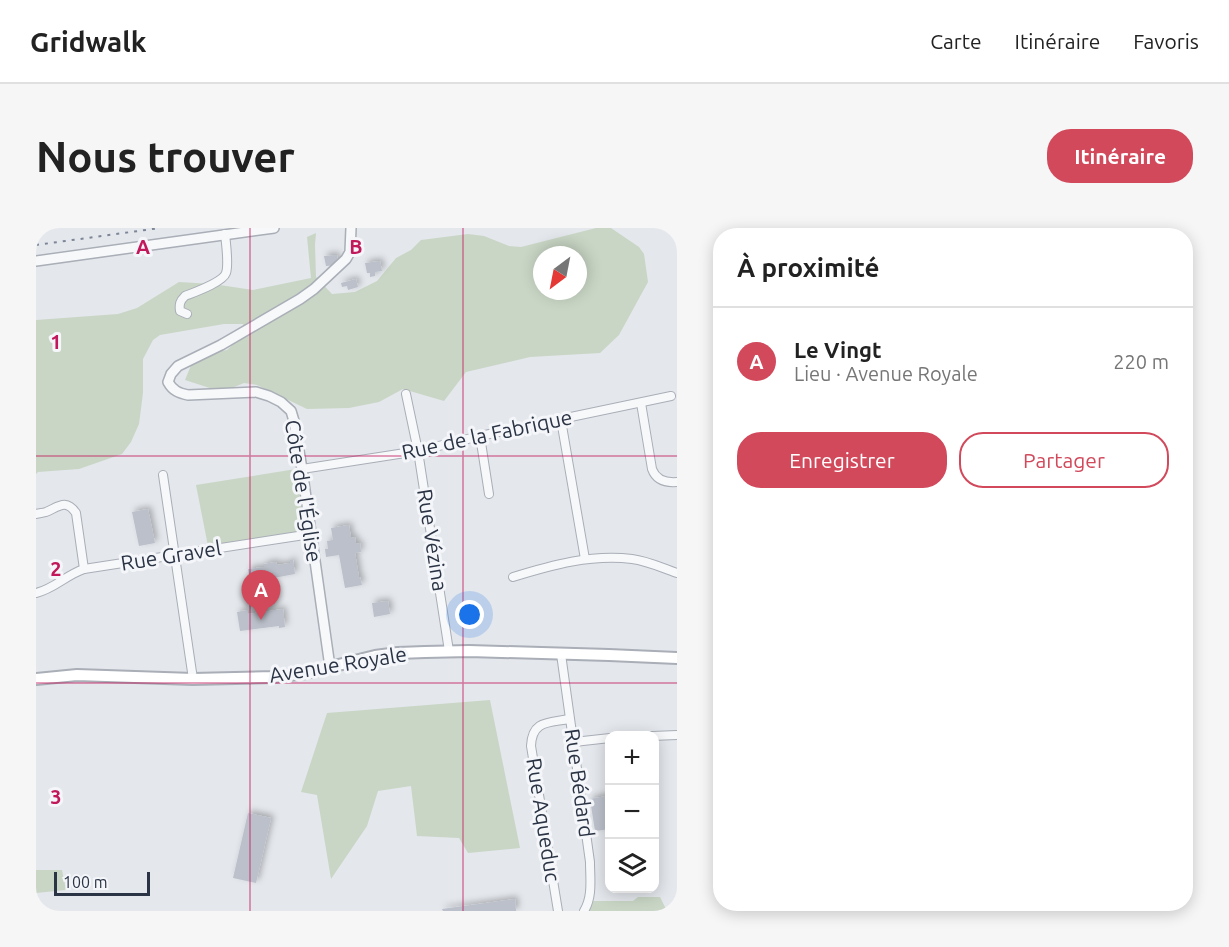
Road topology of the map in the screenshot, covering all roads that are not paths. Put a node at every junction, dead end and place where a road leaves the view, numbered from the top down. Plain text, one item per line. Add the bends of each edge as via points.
1 (274, 228) edge
2 (351, 228) edge
3 (225, 234) junction
4 (36, 261) edge
5 (187, 314) dead end
6 (406, 394) dead end
7 (671, 396) dead end
8 (640, 403) junction
9 (561, 420) junction
10 (480, 436) junction
11 (418, 451) junction
12 (302, 469) junction
13 (163, 475) dead end
14 (677, 482) edge
15 (489, 494) dead end
16 (36, 514) edge
17 (311, 534) junction
18 (175, 555) junction
19 (585, 559) junction
20 (84, 569) junction
21 (677, 573) edge
22 (513, 577) dead end
23 (36, 593) edge
24 (449, 651) junction
25 (561, 654) junction
26 (677, 658) edge
27 (330, 667) junction
28 (36, 679) edge
29 (193, 679) junction
30 (569, 719) junction
31 (659, 735) edge
32 (677, 735) edge
33 (605, 738) edge
34 (574, 742) junction
35 (558, 911) edge
36 (584, 911) edge

1 - 3 street
2 - 12 street, Côte de l'Église via 346,259 314,289 178,366 168,382 178,393 256,392 281,402 291,411
3 - 4 street
3 - 5 street via 226,275 185,296 179,305
6 - 11 street, Rue Vézina
7 - 8 street, Rue de la Fabrique
8 - 9 street, Rue de la Fabrique
8 - 14 street via 651,469 661,481
9 - 10 street, Rue de la Fabrique
9 - 19 street
10 - 11 street, Rue de la Fabrique
10 - 15 street
11 - 12 street, Rue de la Fabrique
11 - 24 street, Rue Vézina
12 - 17 street, Côte de l'Église
13 - 18 street
16 - 20 street via 59,505 72,508
17 - 18 street, Rue Gravel
17 - 27 street, Côte de l'Église
18 - 20 street, Rue Gravel
18 - 29 street
19 - 21 street via 633,559
19 - 22 street
20 - 23 street, Rue Gravel
24 - 25 main road, Avenue Royale
24 - 27 main road, Avenue Royale via 375,656
25 - 26 main road, Avenue Royale
25 - 30 street, Rue Bédard
27 - 29 main road, Avenue Royale via 273,677
28 - 29 main road, Avenue Royale via 77,675
30 - 34 street, Rue Bédard
30 - 35 street, Rue Aqueduc via 543,724 531,737
31 - 32 street
33 - 34 street
34 - 36 street, Rue Bédard via 590,862 591,894

